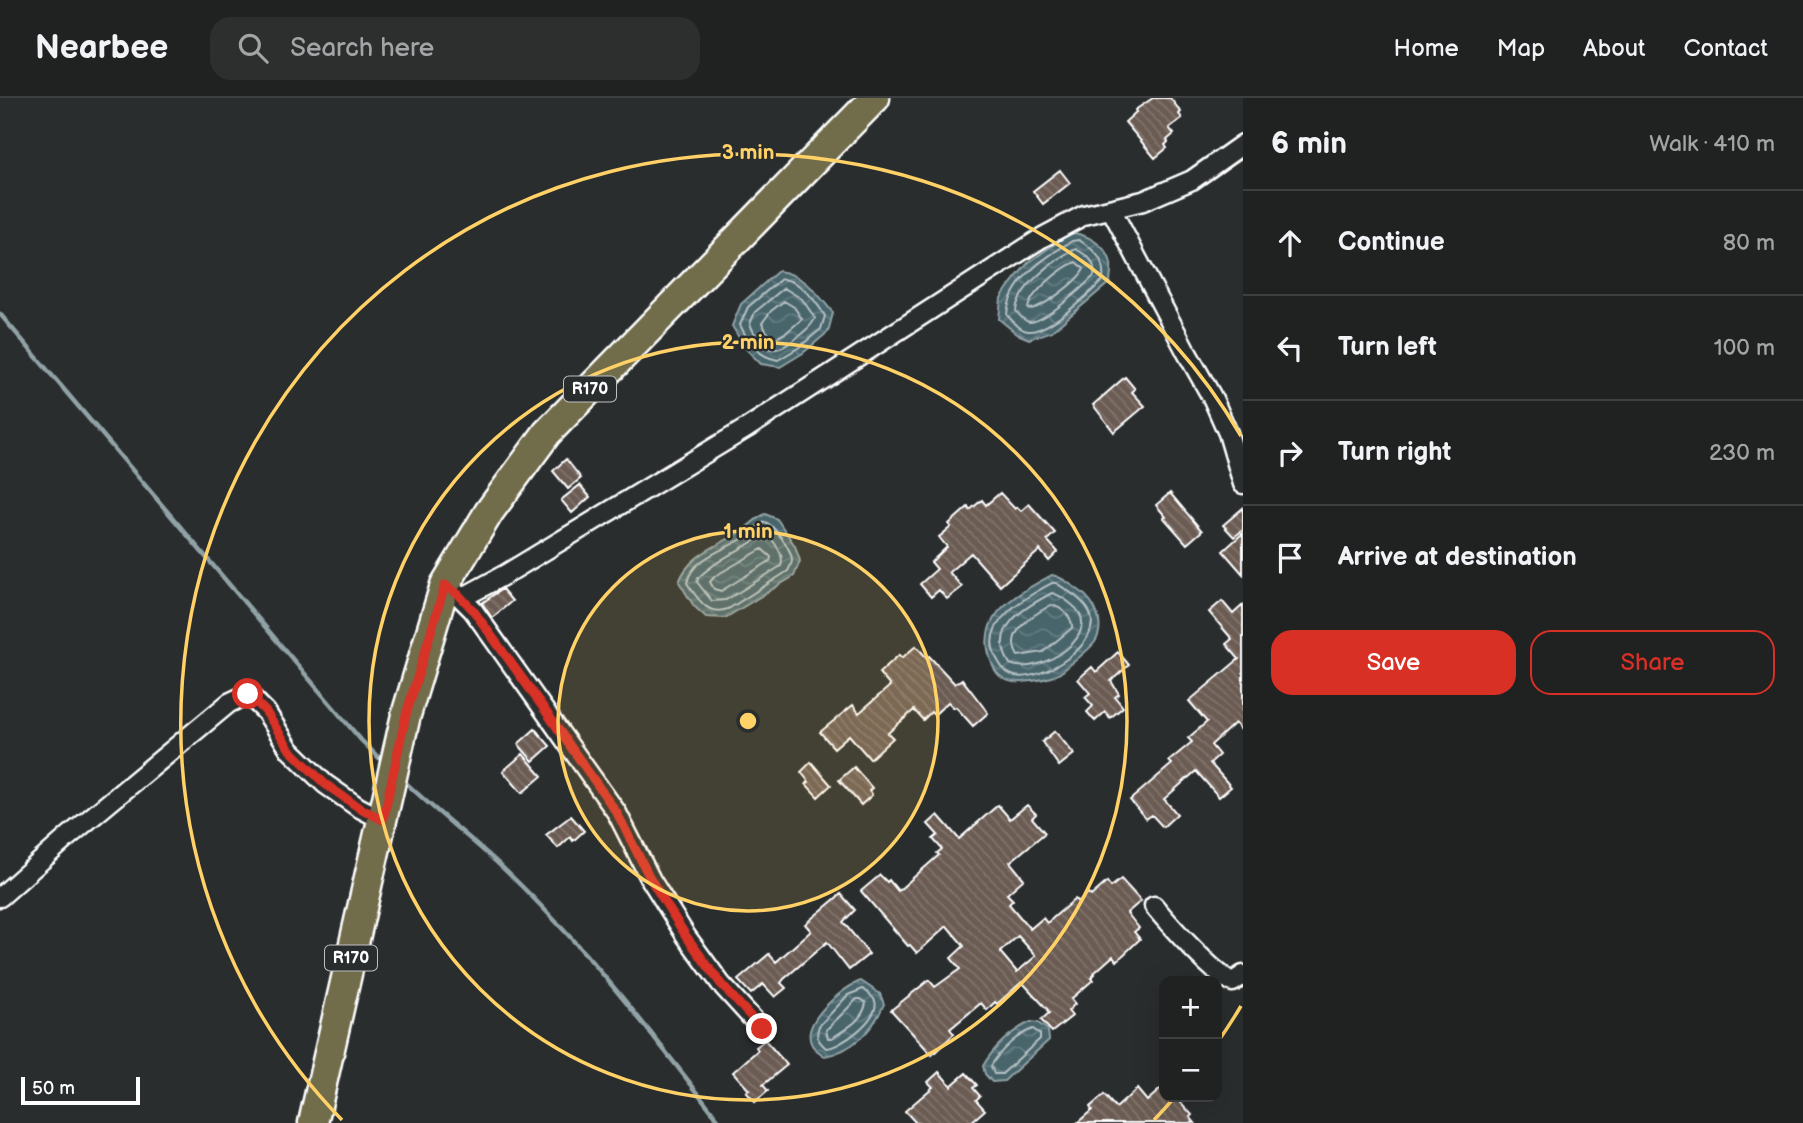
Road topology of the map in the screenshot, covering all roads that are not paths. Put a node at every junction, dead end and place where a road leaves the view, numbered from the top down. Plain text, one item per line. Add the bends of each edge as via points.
1 (875, 98) edge
2 (1243, 144) edge
3 (1111, 209) junction
4 (1243, 484) edge
5 (453, 591) junction
6 (386, 806) junction
7 (0, 897) edge
8 (1154, 906) dead end
9 (1243, 975) edge
10 (762, 1029) dead end
11 (313, 1123) edge

1 - 5 main road, R170 via 547,433 489,512
2 - 3 street via 1192,180
3 - 4 street via 1213,399
3 - 5 street via 1084,215 1044,237 518,568
5 - 6 main road, R170 via 400,742
5 - 10 street via 617,813 686,936
6 - 7 street via 358,807 325,784 290,750 266,712 248,694 229,703
6 - 11 main road, R170
8 - 9 street via 1227,980 1233,982

